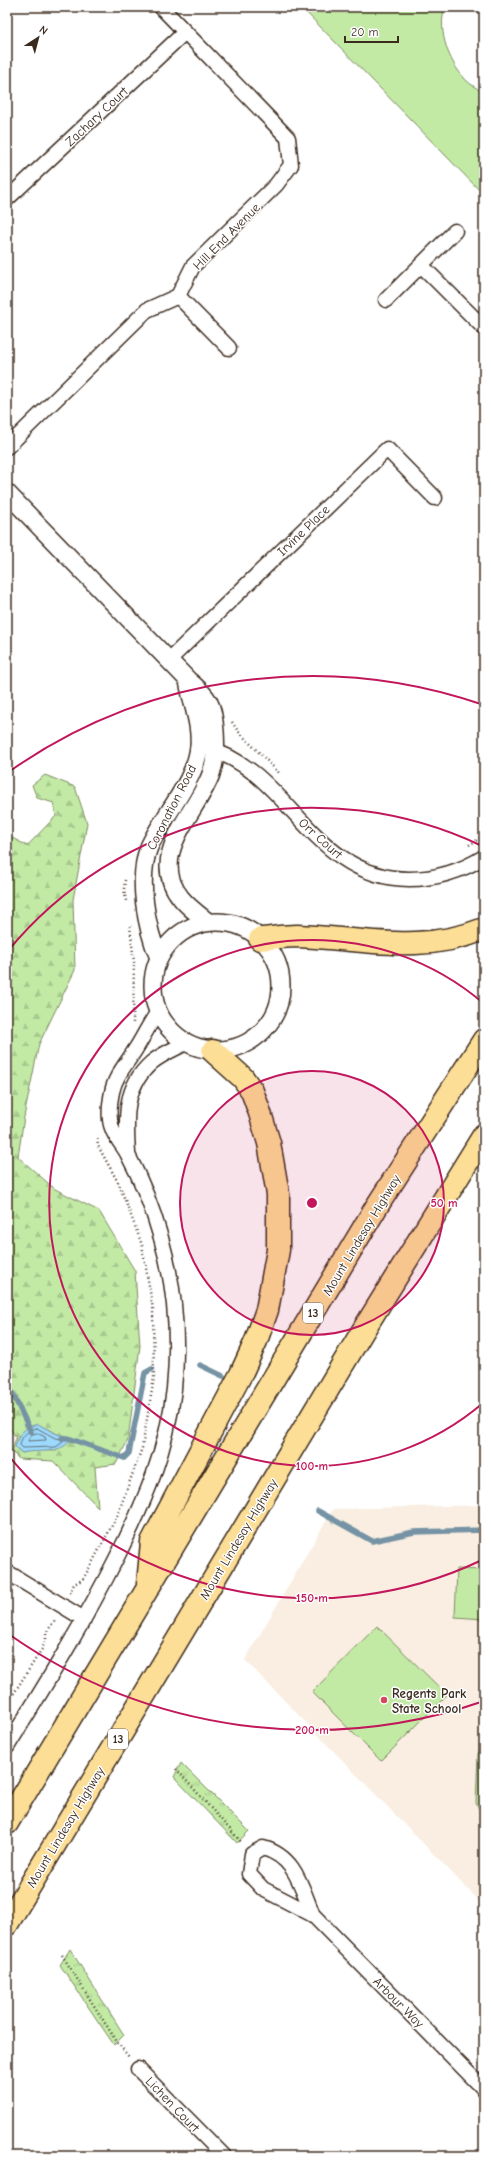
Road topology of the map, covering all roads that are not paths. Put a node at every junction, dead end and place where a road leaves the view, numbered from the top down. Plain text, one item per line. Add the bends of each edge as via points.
1 (161, 7) edge
2 (185, 32) junction
3 (7, 200) edge
4 (455, 231) dead end
5 (422, 264) junction
6 (178, 296) junction
7 (386, 300) dead end
8 (484, 328) edge
9 (229, 348) dead end
10 (7, 447) edge
11 (7, 493) edge
12 (434, 498) dead end
13 (170, 659) junction
14 (188, 680) junction
15 (199, 747) junction
16 (217, 751) junction
17 (484, 858) edge
18 (208, 922) junction
19 (484, 929) edge
20 (260, 939) junction
21 (159, 958) junction
22 (158, 1012) junction
23 (484, 1040) edge
24 (186, 1043) junction
25 (213, 1051) junction
26 (484, 1136) edge
27 (128, 1155) junction
28 (7, 1572) edge
29 (147, 1590) junction
30 (84, 1619) junction
31 (7, 1747) edge
32 (7, 1823) edge
33 (313, 1915) junction
34 (7, 1924) edge
35 (138, 2069) road end
36 (484, 2089) edge
37 (224, 2156) edge

1 - 2 street, Hill End Avenue
2 - 3 street, Zachary Court
2 - 6 street, Hill End Avenue via 288,138 291,165 276,185 193,266
4 - 5 street
5 - 7 street
5 - 8 street
6 - 9 street
6 - 10 street via 147,310
11 - 13 street, Coronation Road
12 - 13 street, Irvine Place via 387,449
13 - 14 street, Coronation Road
14 - 15 street, Coronation Road via 198,723
14 - 16 street, Coronation Road via 205,694 210,704
15 - 16 street, Orr Court
15 - 21 street, Coronation Road via 187,780 155,834 145,858 143,873 150,938
16 - 17 street, Orr Court via 244,765 260,778 338,856 357,867 378,875 401,879 426,879 452,874
16 - 18 street, Coronation Road via 211,774 180,830 169,856 172,885 180,898
18 - 20 street via 227,922 245,928
18 - 21 street via 193,926 179,934 167,944
19 - 20 highway via 448,940 415,944 296,936
20 - 25 street via 272,952 279,968 281,992 273,1020 262,1033 247,1044 231,1050
21 - 22 street via 153,976 152,994
22 - 24 street via 169,1030
22 - 27 street via 119,1073 112,1091 111,1128
23 - 29 highway, Mount Lindesay Highway / 13 via 377,1206
24 - 25 street
24 - 27 street via 151,1063 139,1076 126,1111
25 - 29 highway via 243,1078 252,1091 260,1113 269,1144 278,1194 278,1250 267,1310 256,1341 152,1542
26 - 34 highway, Mount Lindesay Highway / 13
27 - 30 street via 161,1238 170,1281 176,1320 174,1389 159,1462 149,1488
28 - 30 street
29 - 32 highway, Mount Lindesay Highway / 13
30 - 31 street
33 - 33 street, Arbour Way via 292,1866 276,1852 263,1848 252,1854 249,1874 263,1889
33 - 36 street, Arbour Way
35 - 37 street, Lichen Court

